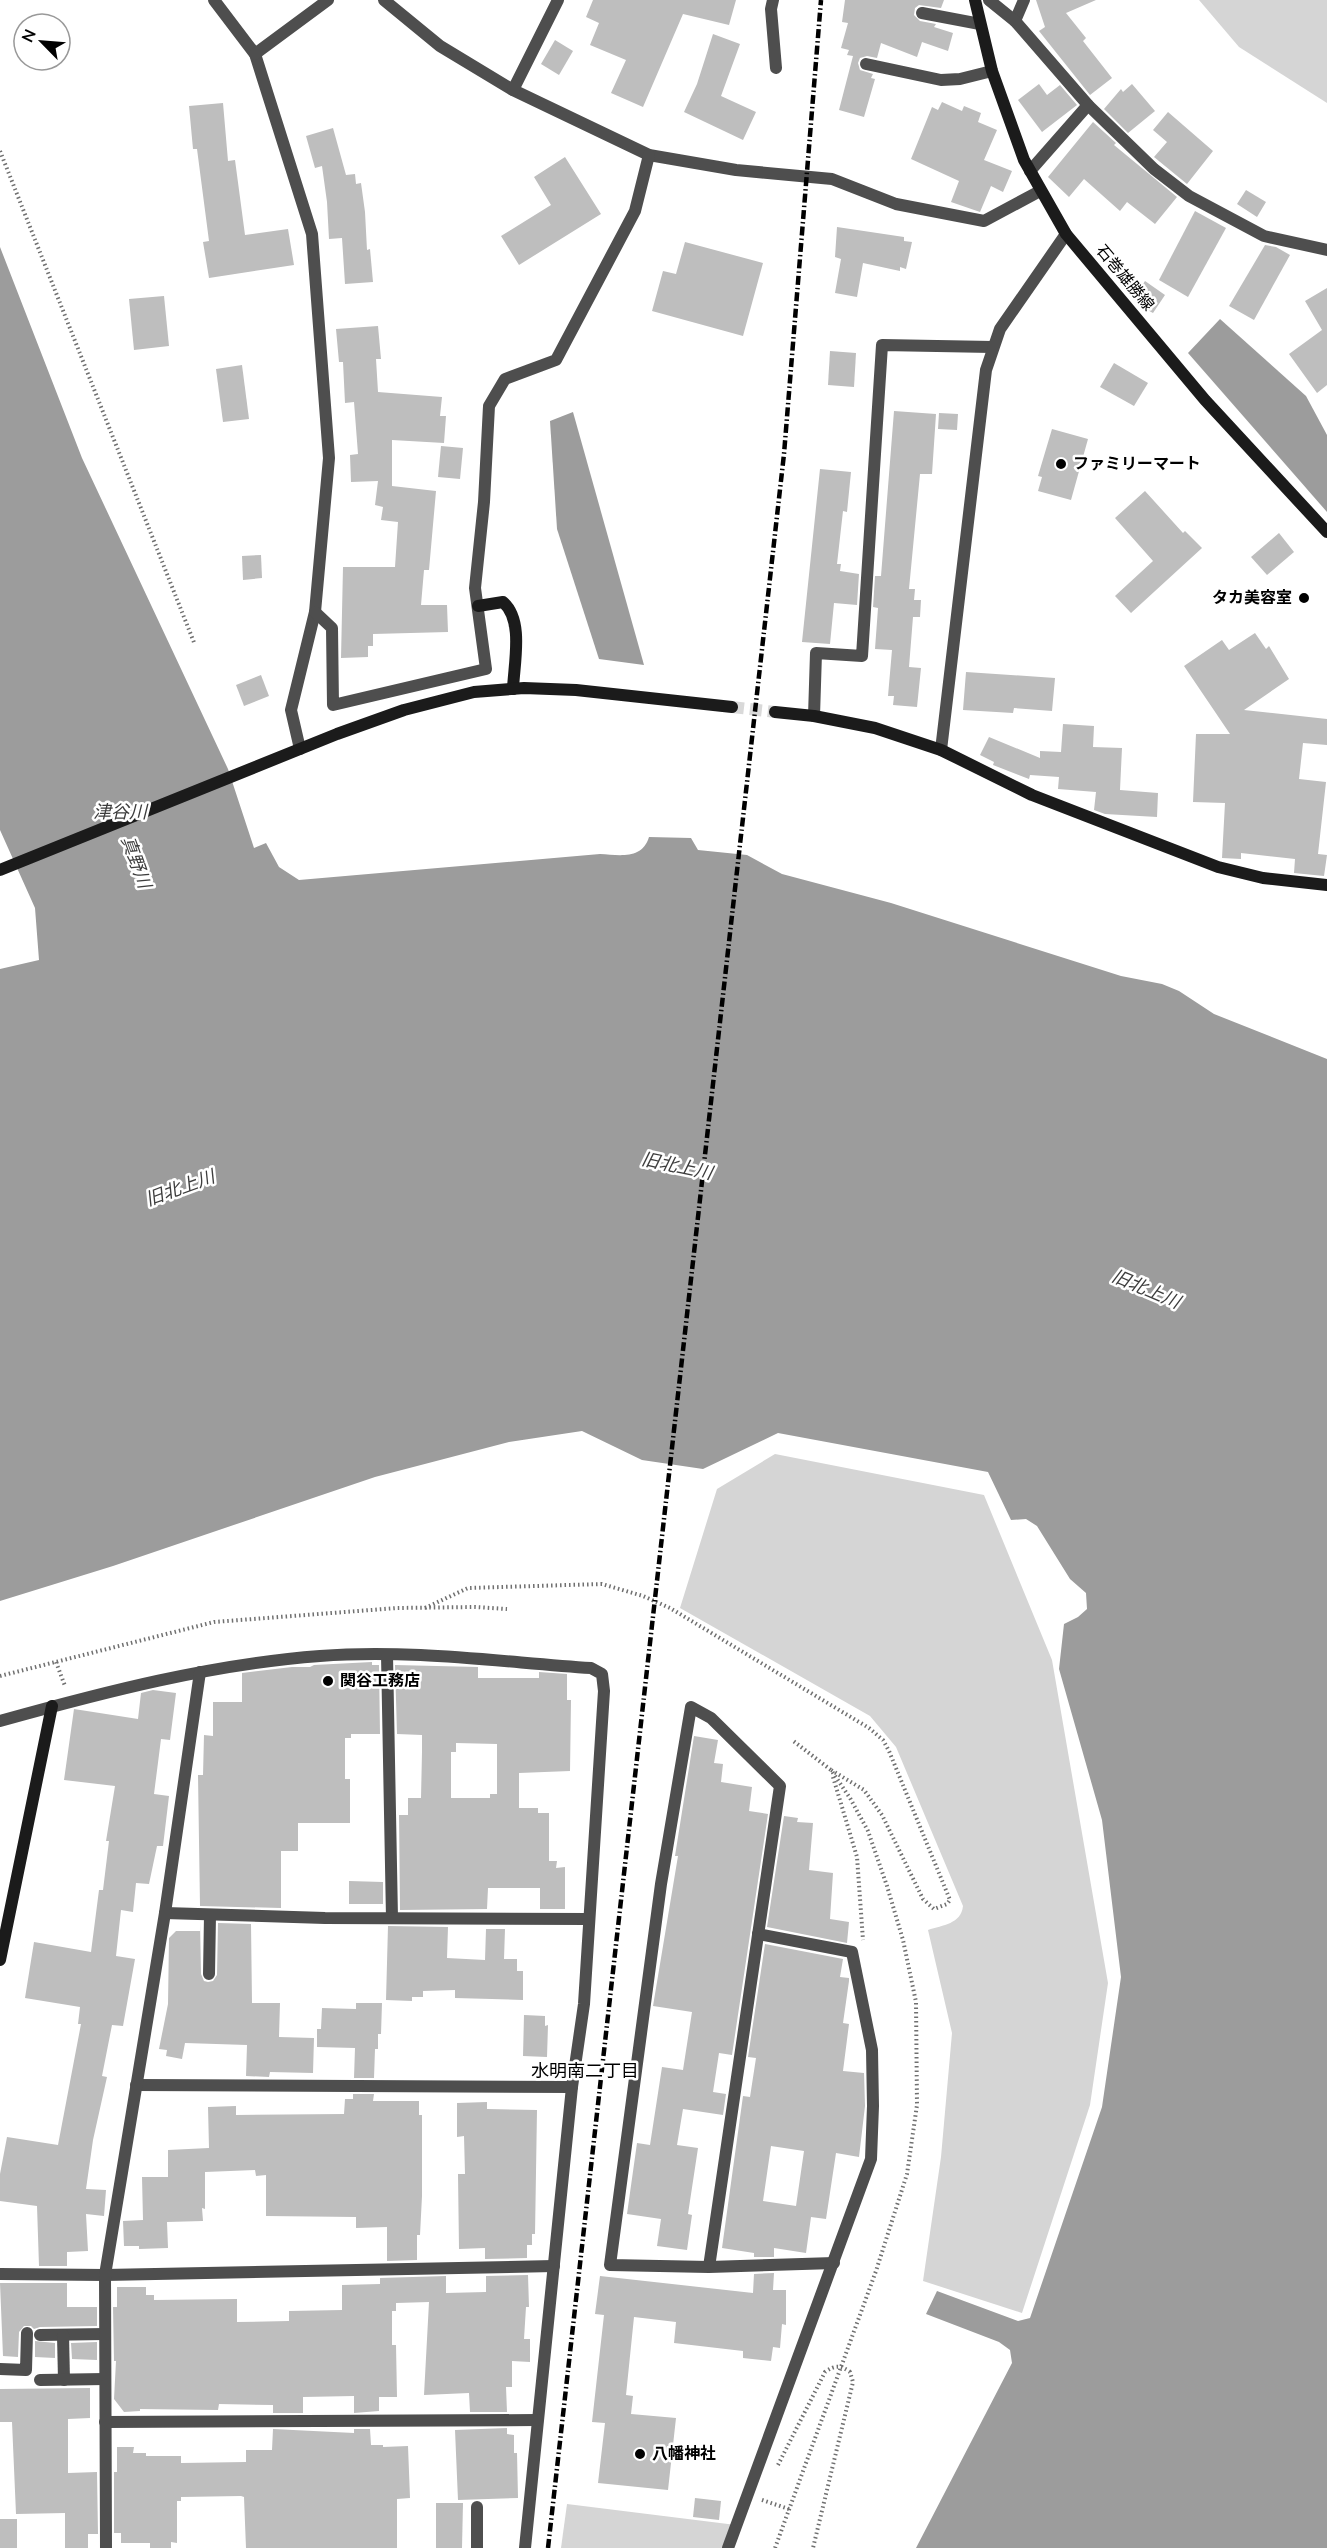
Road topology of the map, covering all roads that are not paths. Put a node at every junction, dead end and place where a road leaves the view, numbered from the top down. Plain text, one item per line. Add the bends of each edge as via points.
1 (214, 0) edge
2 (328, 0) edge
3 (384, 0) edge
4 (558, 0) edge
5 (773, 0) edge
6 (975, 0) edge
7 (989, 0) edge
8 (1024, 0) edge
9 (922, 13) dead end
10 (1015, 21) junction
11 (980, 24) junction
12 (255, 54) junction
13 (866, 64) dead end
14 (776, 68) dead end
15 (992, 71) junction
16 (513, 90) junction
17 (1088, 105) junction
18 (649, 155) junction
19 (1030, 171) junction
20 (1040, 190) junction
21 (1066, 234) junction
22 (1327, 250) edge
23 (993, 347) junction
24 (1327, 532) edge
25 (478, 606) junction
26 (315, 612) junction
27 (513, 689) junction
28 (732, 707) tunnel mouth
29 (775, 712) tunnel mouth
30 (814, 716) junction
31 (300, 749) junction
32 (941, 750) junction
33 (3, 869) edge
34 (1327, 885) edge
35 (387, 1654) junction
36 (200, 1672) junction
37 (52, 1706) junction
38 (0, 1721) edge
39 (165, 1913) junction
40 (210, 1915) junction
41 (392, 1918) junction
42 (588, 1919) junction
43 (758, 1934) junction
44 (0, 1953) edge
45 (209, 1974) dead end
46 (136, 2085) junction
47 (572, 2087) junction
48 (834, 2263) junction
49 (554, 2266) junction
50 (709, 2267) junction
51 (0, 2274) edge
52 (105, 2275) junction
53 (27, 2333) dead end
54 (105, 2334) junction
55 (40, 2335) dead end
56 (63, 2335) junction
57 (0, 2369) edge
58 (105, 2379) junction
59 (40, 2380) dead end
60 (64, 2380) junction
61 (537, 2420) junction
62 (105, 2422) junction
63 (477, 2507) dead end
64 (106, 2548) edge
65 (477, 2548) edge
66 (525, 2548) edge
67 (728, 2548) edge

1 - 12 street
2 - 12 street
3 - 16 street via 440,46
4 - 16 street
5 - 14 street
6 - 11 street, 石巻雄勝線
7 - 10 street
8 - 10 street
9 - 11 street
10 - 17 street
11 - 15 street, 石巻雄勝線
12 - 26 street via 312,234 329,458
13 - 15 street via 941,80
15 - 19 street, 石巻雄勝線
16 - 18 street
17 - 19 street
17 - 22 street via 1154,169 1189,196 1264,236
18 - 20 street via 736,170 832,179 897,204 984,221
18 - 25 street via 636,210 555,360 505,379 489,406 475,588
19 - 20 street, 石巻雄勝線
20 - 21 street, 石巻雄勝線
21 - 23 street via 1000,329
21 - 24 street, 石巻雄勝線 via 1205,400
23 - 30 street via 882,345 862,657 816,653
23 - 32 street via 986,370
25 - 26 street via 486,669 333,705 332,628
25 - 27 street via 503,602 509,608 515,626
26 - 31 street via 291,710
27 - 28 street via 576,690
27 - 31 street via 474,692 404,710
29 - 30 street
30 - 32 street via 875,728
31 - 33 street
32 - 34 street via 1032,795 1207,863 1263,878
35 - 36 street via 320,1656
35 - 41 street
35 - 42 street via 591,1668 602,1674
36 - 37 street
36 - 39 street
37 - 38 street
37 - 44 street
39 - 40 street
39 - 46 street
40 - 41 street
40 - 45 street
41 - 42 street
42 - 47 street via 584,2004
43 - 48 street via 852,1952 872,2050 871,2159
43 - 50 street
43 - 50 street via 780,1786 711,1719 691,1707 661,1884 610,2265
46 - 47 street
46 - 52 street
47 - 49 street
48 - 50 street
48 - 67 street
49 - 52 street
49 - 61 street
51 - 52 street
52 - 54 street
53 - 57 street via 26,2370
54 - 56 street
54 - 58 street
55 - 56 street
56 - 60 street
58 - 60 street
58 - 62 street
59 - 60 street
61 - 62 street
61 - 66 street
62 - 64 street
63 - 65 street

